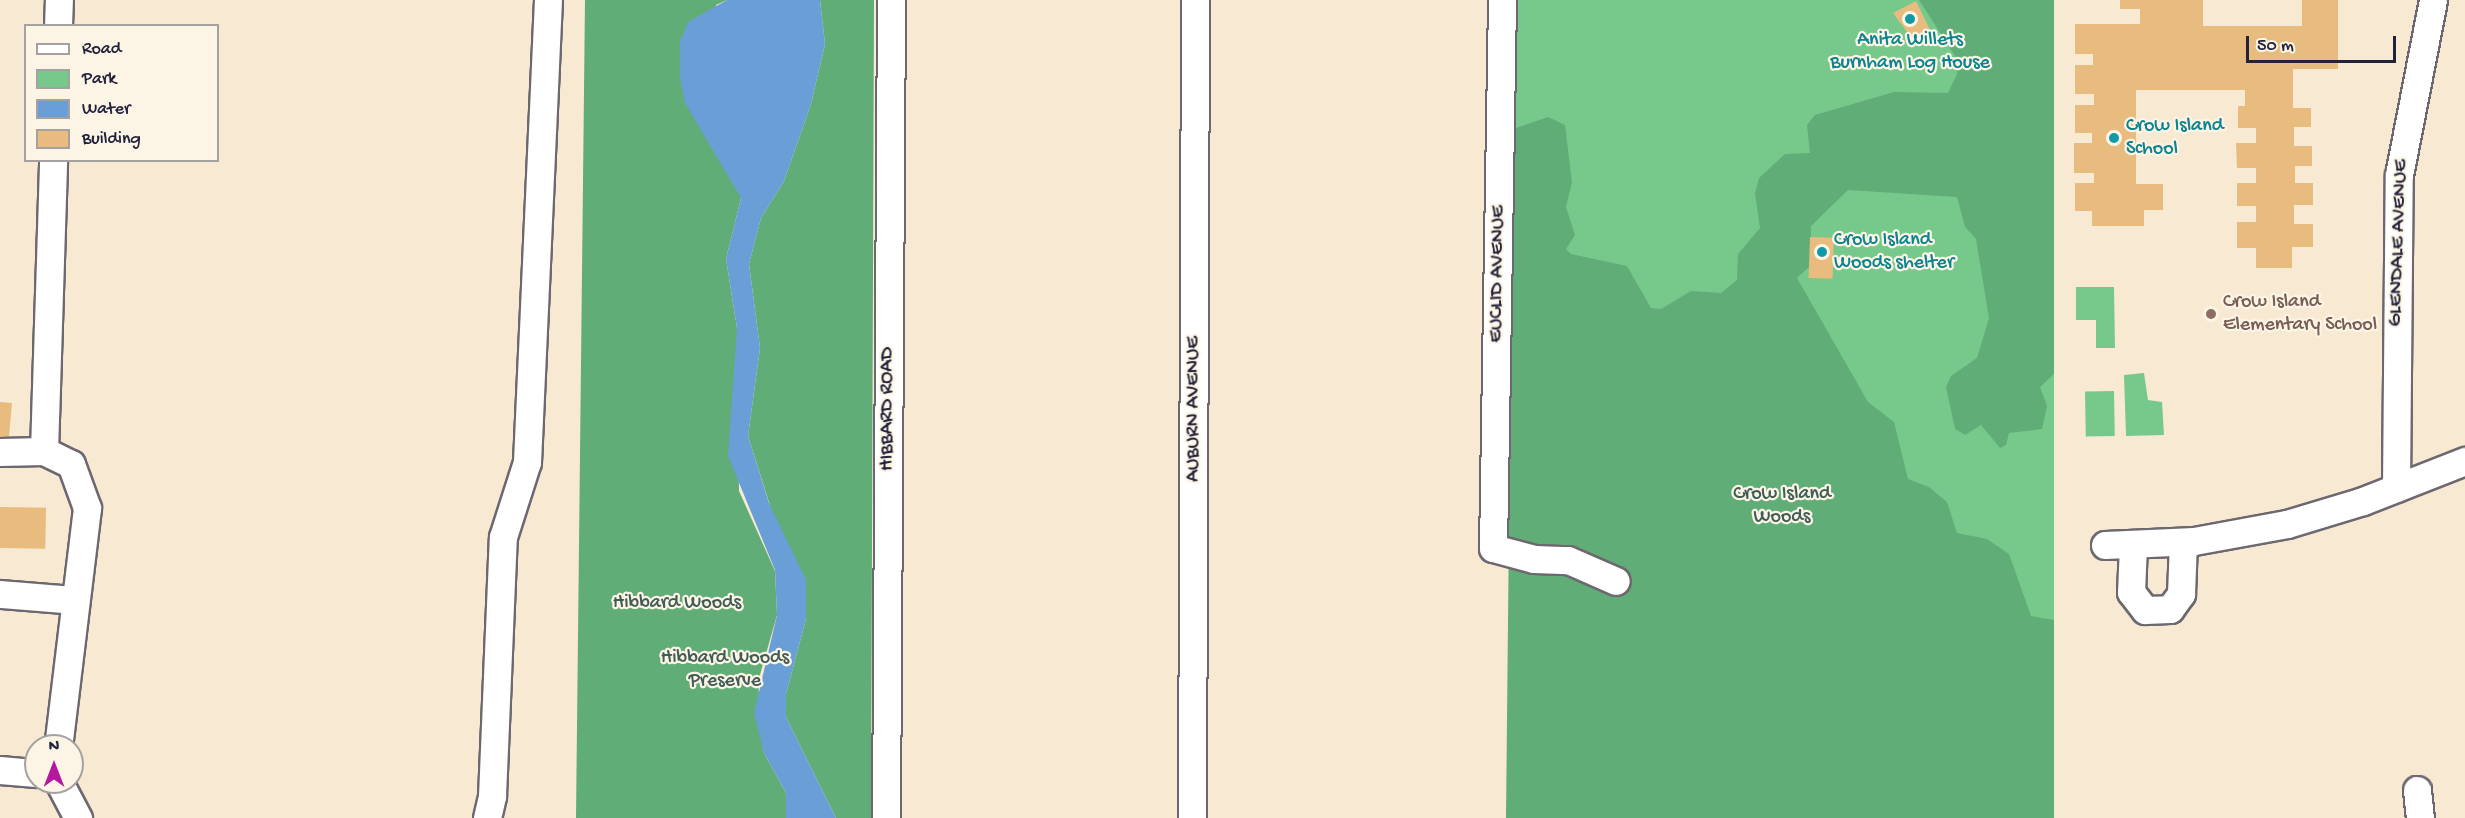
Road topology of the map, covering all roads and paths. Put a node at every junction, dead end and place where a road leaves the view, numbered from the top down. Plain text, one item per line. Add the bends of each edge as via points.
1 (59, 0) edge
2 (548, 0) edge
3 (891, 0) edge
4 (1196, 0) edge
5 (1502, 0) edge
6 (2433, 0) edge
7 (58, 24) edge
8 (53, 162) edge
9 (44, 451) junction
10 (0, 452) edge
11 (2465, 460) edge
12 (2396, 488) junction
13 (2183, 542) junction
14 (2105, 544) dead end
15 (2133, 545) junction
16 (1616, 581) dead end
17 (0, 594) edge
18 (75, 600) junction
19 (59, 734) edge
20 (0, 770) edge
21 (24, 772) edge
22 (2417, 790) dead end
23 (65, 794) edge
24 (78, 818) edge
25 (487, 818) edge
26 (886, 818) edge
27 (1192, 818) edge
28 (2420, 818) edge

1 - 7 street
2 - 25 street via 527,462 503,537 492,796
3 - 26 street, HIBBARD ROAD
4 - 27 street, AUBURN AVENUE
5 - 16 street, EUCLID AVENUE via 1493,548 1534,559 1568,560
6 - 12 street, GLENDALE AVENUE via 2399,175
8 - 9 street
9 - 10 street
9 - 18 street via 71,464 87,508
11 - 12 street
12 - 13 street via 2316,516
13 - 15 street
13 - 15 street via 2181,594 2170,609 2145,610 2131,592
14 - 15 street
17 - 18 street
18 - 19 street
20 - 21 street
22 - 28 street
23 - 24 street

